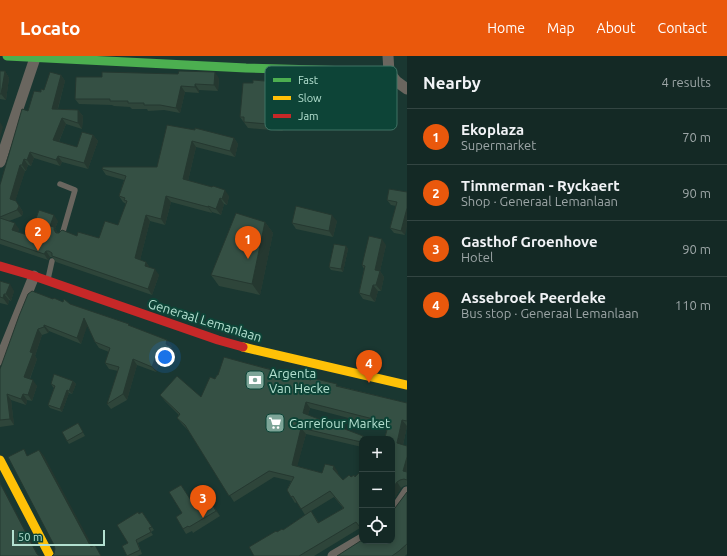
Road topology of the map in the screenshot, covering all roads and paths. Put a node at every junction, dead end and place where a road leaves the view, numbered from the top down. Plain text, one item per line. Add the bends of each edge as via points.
1 (7, 56) edge
2 (388, 56) edge
3 (35, 58) junction
4 (86, 58) edge
5 (187, 61) edge
6 (389, 66) edge
7 (265, 69) edge
8 (397, 82) edge
9 (407, 89) edge
10 (0, 162) edge
11 (60, 184) dead end
12 (62, 235) edge
13 (52, 261) edge
14 (0, 266) edge
15 (34, 276) junction
16 (47, 281) junction
17 (0, 360) edge
18 (407, 385) edge
19 (0, 460) edge
20 (407, 492) edge
21 (395, 509) edge
22 (359, 541) edge
23 (50, 556) edge
24 (333, 556) edge

1 - 3 street
2 - 6 street
3 - 4 street
3 - 10 street
4 - 5 street
5 - 7 street
8 - 9 street
11 - 12 lane via 75,190
13 - 16 lane
14 - 15 street, Generaal Lemanlaan
15 - 16 street, Generaal Lemanlaan
15 - 17 street
16 - 18 street, Generaal Lemanlaan via 218,340
19 - 23 street
20 - 21 street
22 - 24 street

